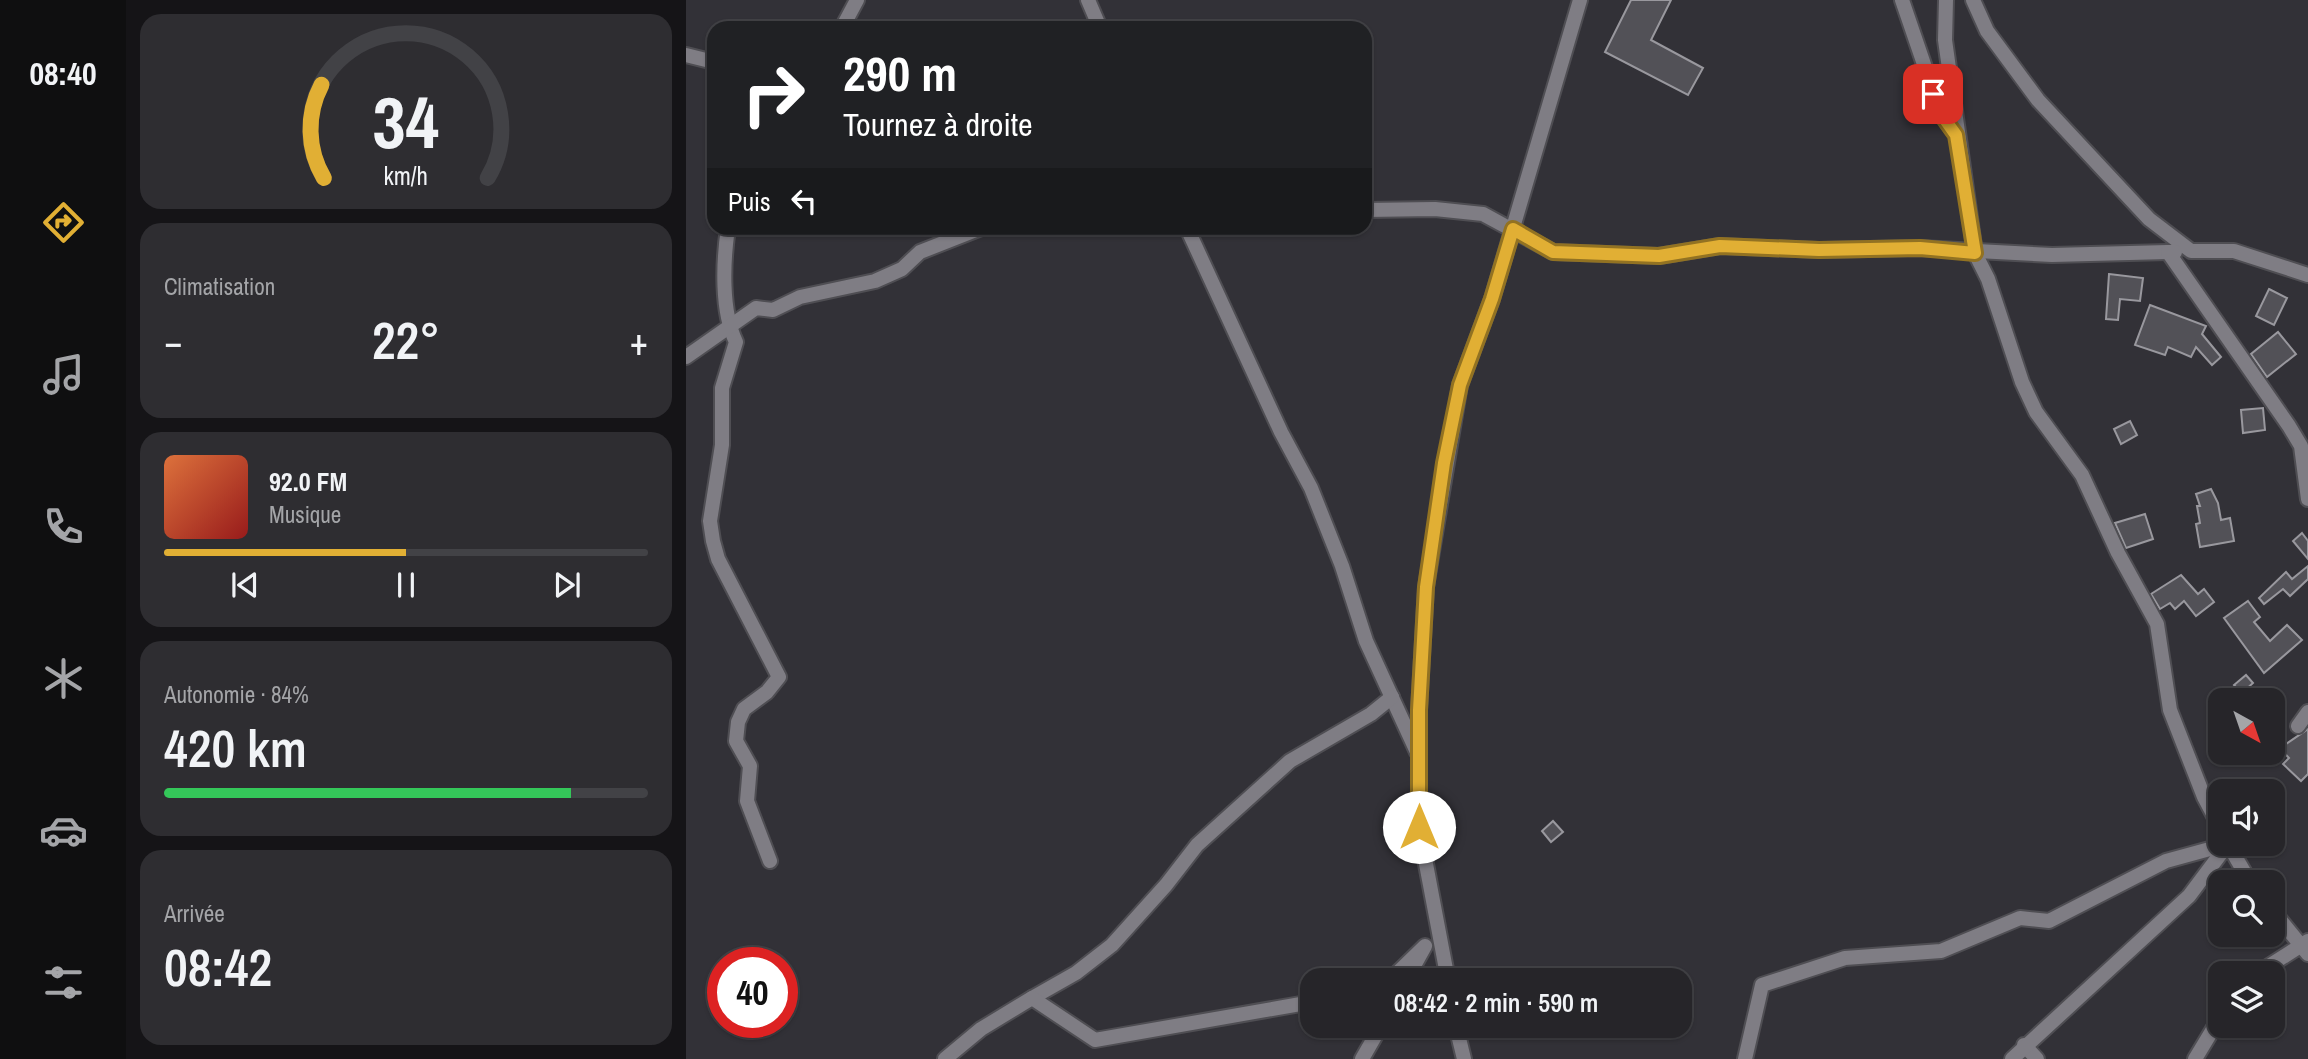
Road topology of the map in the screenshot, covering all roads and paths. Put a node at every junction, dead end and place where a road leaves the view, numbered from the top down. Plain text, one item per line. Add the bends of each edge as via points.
1 (857, 0) edge
2 (1088, 0) edge
3 (1580, 0) edge
4 (1902, 0) edge
5 (1946, 0) edge
6 (1973, 0) edge
7 (846, 21) edge
8 (1097, 21) edge
9 (686, 55) edge
10 (707, 60) edge
11 (1956, 135) junction
12 (1372, 210) edge
13 (1513, 229) junction
14 (727, 235) edge
15 (964, 235) edge
16 (1190, 235) edge
17 (2190, 251) junction
18 (2168, 252) junction
19 (1975, 253) junction
20 (2308, 275) edge
21 (729, 328) junction
22 (686, 357) edge
23 (2308, 499) edge
24 (1392, 697) junction
25 (2308, 712) edge
26 (2298, 726) dead end
27 (1419, 757) junction
28 (2208, 805) edge
29 (2208, 849) edge
30 (2219, 856) edge
31 (770, 861) dead end
32 (2285, 924) edge
33 (1438, 927) junction
34 (1425, 946) junction
35 (2305, 947) edge
36 (2280, 961) edge
37 (1402, 968) edge
38 (1413, 968) edge
39 (1446, 968) edge
40 (1032, 998) junction
41 (1300, 1004) edge
42 (1374, 1038) edge
43 (1459, 1038) edge
44 (2208, 1038) edge
45 (2024, 1045) junction
46 (945, 1059) edge
47 (1362, 1059) edge
48 (1464, 1059) edge
49 (1745, 1059) edge
50 (2012, 1059) edge
51 (2037, 1059) edge
52 (2195, 1059) edge

1 - 7 street
2 - 8 street
3 - 13 street
4 - 11 street via 1941,114
5 - 11 street via 1945,40
6 - 17 street via 1987,31 2038,100 2150,219
9 - 10 street
11 - 19 street
12 - 13 street via 1483,214
13 - 19 street via 1553,252 1659,256 1720,246
13 - 27 street via 1460,385 1444,463 1426,587
14 - 21 street
15 - 21 street via 920,253 902,269 875,281 800,297 773,310 757,308
16 - 24 street via 1311,488
17 - 18 street
17 - 20 street via 2234,251
18 - 19 street
18 - 23 street via 2301,446
19 - 28 street via 2036,412 2082,475 2157,624 2170,710
21 - 22 street
21 - 31 street via 736,342 722,388 722,445 710,521 718,559 779,677 744,709 736,741 750,766 747,801
24 - 27 street
24 - 40 street via 1273,776 1197,845 1112,945
25 - 26 street
27 - 33 street via 1419,827
29 - 49 street via 2166,861 2049,921 2020,918 1941,951 1845,958 1762,985
30 - 45 street via 2189,896
32 - 35 street
33 - 34 street
33 - 39 street
34 - 37 street
34 - 38 street
35 - 36 street
40 - 41 street via 1095,1040
40 - 46 street
42 - 47 street
43 - 48 street
44 - 52 street
45 - 50 street
45 - 51 street

